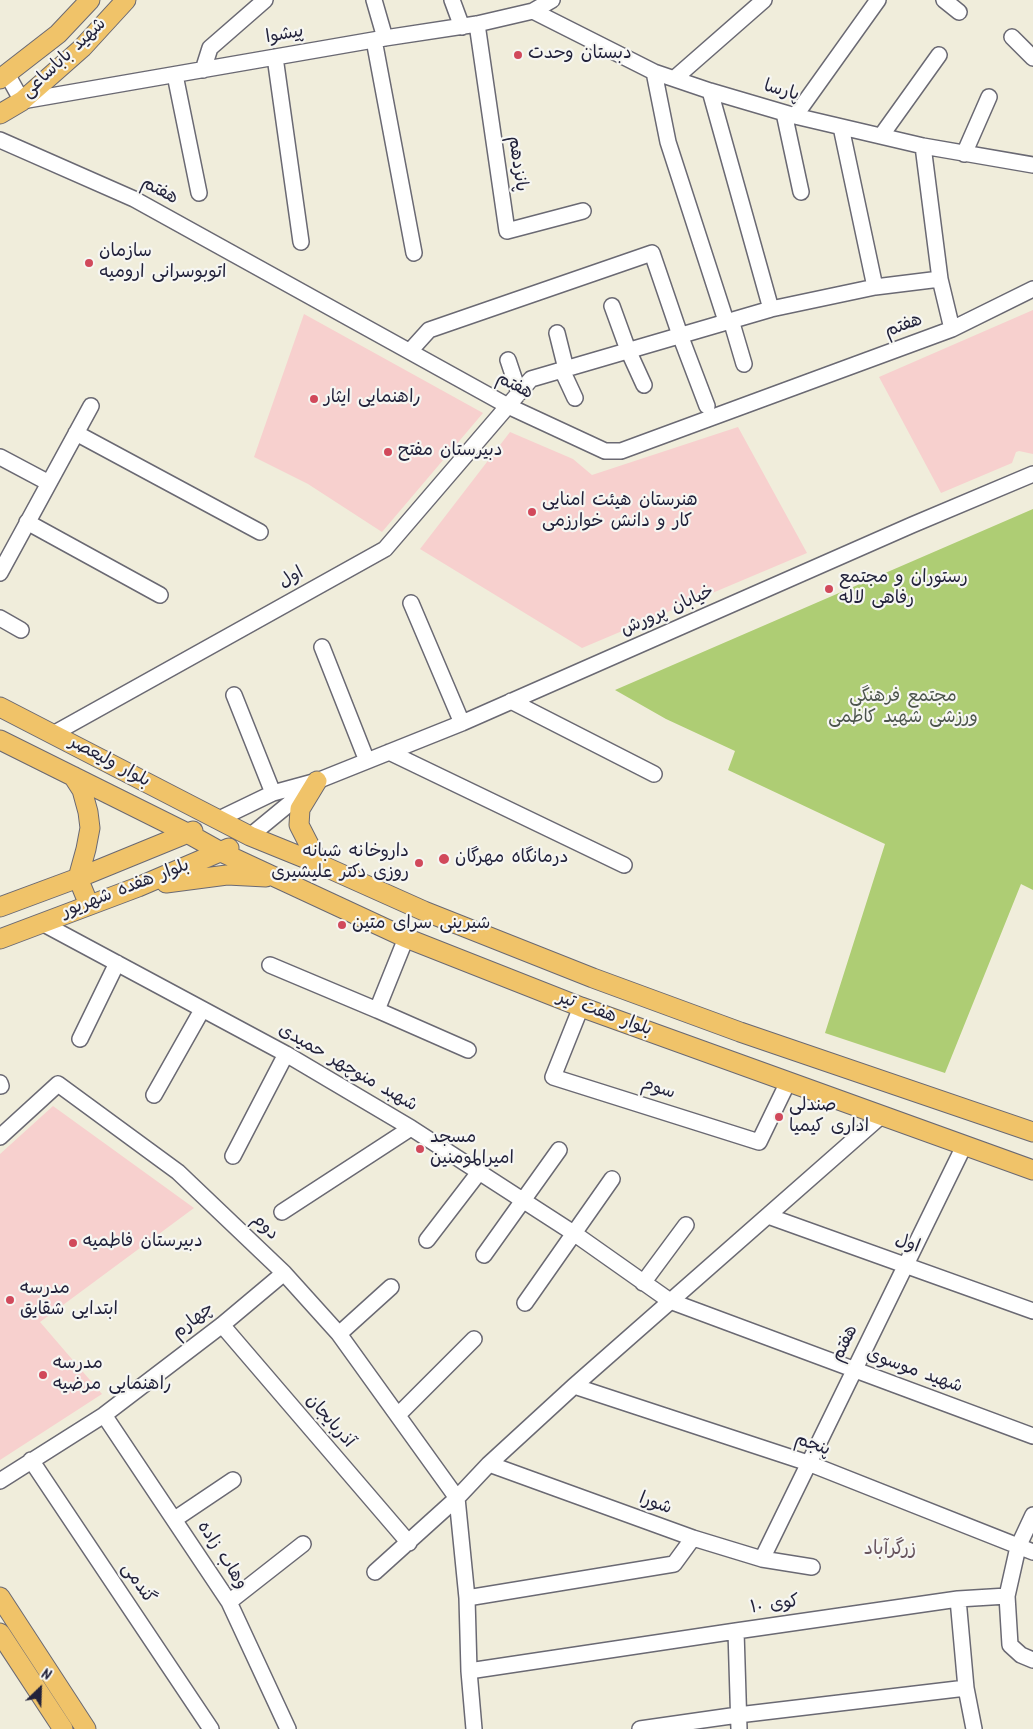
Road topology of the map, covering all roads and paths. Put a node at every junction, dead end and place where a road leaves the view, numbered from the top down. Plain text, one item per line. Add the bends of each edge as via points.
1 (90, 0) edge
2 (126, 0) edge
3 (265, 0) edge
4 (374, 0) edge
5 (452, 0) edge
6 (552, 0) edge
7 (764, 0) edge
8 (878, 0) edge
9 (944, 0) edge
10 (533, 11) junction
11 (959, 12) dead end
12 (470, 26) junction
13 (1012, 37) dead end
14 (380, 39) junction
15 (938, 54) dead end
16 (275, 57) junction
17 (1033, 58) edge
18 (203, 70) junction
19 (654, 72) junction
20 (175, 75) junction
21 (4, 76) edge
22 (675, 78) junction
23 (710, 91) junction
24 (989, 97) dead end
25 (22, 101) junction
26 (0, 114) edge
27 (789, 115) junction
28 (840, 127) junction
29 (881, 136) junction
30 (0, 140) edge
31 (924, 146) junction
32 (964, 154) junction
33 (1033, 165) edge
34 (801, 192) dead end
35 (199, 193) dead end
36 (583, 211) dead end
37 (301, 242) dead end
38 (414, 253) dead end
39 (940, 279) junction
40 (874, 287) junction
41 (1033, 289) edge
42 (612, 306) dead end
43 (771, 308) junction
44 (728, 321) junction
45 (952, 329) junction
46 (557, 333) dead end
47 (680, 335) junction
48 (410, 350) junction
49 (628, 350) junction
50 (508, 360) dead end
51 (744, 364) dead end
52 (564, 369) junction
53 (644, 385) dead end
54 (519, 393) junction
55 (575, 398) dead end
56 (91, 406) dead end
57 (508, 406) junction
58 (707, 406) dead end
59 (76, 433) junction
60 (0, 457) edge
61 (1033, 474) edge
62 (49, 484) junction
63 (27, 522) junction
64 (260, 532) dead end
65 (0, 573) edge
66 (160, 596) dead end
67 (411, 603) dead end
68 (0, 618) edge
69 (21, 630) dead end
70 (322, 647) dead end
71 (234, 695) dead end
72 (511, 701) junction
73 (0, 708) edge
74 (462, 723) junction
75 (53, 734) junction
76 (0, 740) edge
77 (389, 752) junction
78 (368, 761) junction
79 (654, 774) dead end
80 (74, 776) junction
81 (316, 781) junction
82 (273, 793) junction
83 (217, 820) junction
84 (187, 833) junction
85 (250, 836) junction
86 (221, 852) junction
87 (319, 864) junction
88 (624, 865) dead end
89 (277, 877) junction
90 (78, 878) junction
91 (138, 887) junction
92 (89, 905) junction
93 (0, 907) edge
94 (42, 923) junction
95 (406, 938) junction
96 (0, 939) edge
97 (117, 963) junction
98 (270, 966) dead end
99 (581, 1007) junction
100 (202, 1010) junction
101 (377, 1010) junction
102 (740, 1032) junction
103 (80, 1039) dead end
104 (468, 1050) dead end
105 (286, 1054) junction
106 (730, 1061) junction
107 (788, 1082) junction
108 (154, 1095) dead end
109 (881, 1116) junction
110 (410, 1128) junction
111 (1033, 1132) edge
112 (0, 1137) edge
113 (964, 1146) junction
114 (559, 1150) dead end
115 (233, 1156) dead end
116 (1033, 1170) edge
117 (480, 1171) junction
118 (612, 1179) dead end
119 (523, 1200) junction
120 (282, 1212) dead end
121 (768, 1216) junction
122 (686, 1225) dead end
123 (575, 1234) junction
124 (427, 1240) dead end
125 (484, 1255) dead end
126 (906, 1265) junction
127 (284, 1272) junction
128 (643, 1283) junction
129 (391, 1287) dead end
130 (670, 1301) junction
131 (526, 1303) dead end
132 (1033, 1311) edge
133 (222, 1325) junction
134 (338, 1334) junction
135 (474, 1339) dead end
136 (854, 1370) junction
137 (574, 1386) junction
138 (104, 1414) junction
139 (398, 1415) junction
140 (1033, 1436) edge
141 (31, 1460) junction
142 (808, 1463) junction
143 (489, 1464) junction
144 (233, 1480) dead end
145 (0, 1481) edge
146 (457, 1498) junction
147 (1033, 1515) edge
148 (175, 1519) junction
149 (693, 1538) junction
150 (409, 1543) junction
151 (303, 1544) dead end
152 (1018, 1547) junction
153 (1033, 1552) edge
154 (762, 1559) junction
155 (812, 1567) dead end
156 (375, 1572) dead end
157 (1007, 1596) junction
158 (0, 1597) edge
159 (467, 1598) junction
160 (958, 1599) junction
161 (229, 1602) junction
162 (736, 1631) junction
163 (0, 1633) edge
164 (1033, 1660) edge
165 (469, 1671) junction
166 (966, 1688) junction
167 (738, 1722) edge
168 (63, 1729) edge
169 (86, 1729) edge
170 (211, 1729) edge
171 (288, 1729) edge
172 (474, 1729) edge
173 (640, 1729) edge
174 (974, 1729) edge

1 - 21 main road, شهید باباساعی via 58,34
2 - 25 main road, شهید باباساعی via 82,48
3 - 18 street via 210,48
4 - 14 street
5 - 12 street
6 - 10 street, پیشوا
7 - 22 street
8 - 27 street
9 - 11 street
10 - 12 street, پیشوا
10 - 19 street, پارسا
12 - 14 street, پیشوا
12 - 36 street, پانزدهم via 507,230
13 - 17 street
14 - 16 street, پیشوا
14 - 38 street
15 - 29 street
16 - 18 street, پیشوا
16 - 37 street
18 - 20 street, پیشوا
19 - 22 street, پارسا
19 - 44 street via 668,142
20 - 25 street, پیشوا
20 - 35 street
21 - 25 street
22 - 23 street, پارسا
23 - 27 street, پارسا
23 - 43 street
24 - 32 street
25 - 26 main road, شهید باباساعی
27 - 28 street, پارسا
27 - 34 street
28 - 29 street, پارسا
28 - 40 street
29 - 31 street, پارسا
30 - 48 street, هفتم via 134,199
31 - 32 street, پارسا
31 - 39 street
32 - 33 street, پارسا
39 - 40 street, اول
39 - 45 street
40 - 43 street, اول
41 - 45 street, هفتم
42 - 49 street
43 - 44 street, اول
44 - 47 street, اول
44 - 51 street
45 - 57 street, هفتم via 621,451 605,451
46 - 52 street
47 - 48 street via 652,253 429,330
47 - 49 street, اول
47 - 58 street
48 - 57 street, هفتم
49 - 52 street, اول
49 - 53 street
50 - 54 street
52 - 54 street, اول via 531,379
52 - 55 street
54 - 57 street, اول
56 - 59 street
57 - 75 street, اول via 385,549
59 - 62 street
59 - 64 street
60 - 62 street
61 - 72 street, خیابان پرورش
62 - 63 street
63 - 65 street
63 - 66 street
67 - 74 street
68 - 69 street
70 - 78 street
71 - 82 street
72 - 74 street, خیابان پرورش
72 - 79 street
73 - 75 main road, بلوار ولیعصر
74 - 77 street, خیابان پرورش
75 - 83 main road, بلوار ولیعصر
76 - 80 main road, بلوار ولیعصر
77 - 78 street, خیابان پرورش
77 - 88 street
78 - 81 street, خیابان پرورش
80 - 84 main road, بلوار ولیعصر
80 - 90 main road via 82,790 90,828
81 - 82 street, خیابان پرورش
81 - 85 street, خیابان پرورش
81 - 87 main road via 300,809 299,825
82 - 83 street, خیابان پرورش
83 - 84 main road, بلوار هفده شهریور
83 - 85 main road, بلوار هفت تیر
84 - 86 main road, بلوار هفت تیر
84 - 90 main road, بلوار هفده شهریور
85 - 86 main road, بلوار هفده شهریور
85 - 87 main road, بلوار هفت تیر
86 - 89 main road, بلوار هفت تیر
86 - 91 main road, بلوار هفده شهریور
87 - 102 main road, بلوار هفت تیر via 424,912
89 - 91 main road via 227,875
89 - 95 main road, بلوار هفت تیر
90 - 92 main road
90 - 93 main road, بلوار هفده شهریور
91 - 92 main road, بلوار هفده شهریور
92 - 94 main road, بلوار هفده شهریور
94 - 96 main road, بلوار هفده شهریور
94 - 97 street, شهبد منوچهر حمیدی
95 - 99 main road, بلوار هفت تیر
95 - 101 street
97 - 100 street, شهبد منوچهر حمیدی
97 - 103 street
98 - 101 street
99 - 106 main road, بلوار هفت تیر
99 - 107 street, سوم via 553,1077 759,1142
100 - 105 street, شهبد منوچهر حمیدی
100 - 108 street
101 - 104 street
102 - 106 main road
102 - 111 main road, بلوار هفت تیر
105 - 110 street, شهبد منوچهر حمیدی
105 - 115 street
106 - 107 main road, بلوار هفت تیر
107 - 109 main road, بلوار هفت تیر
109 - 113 main road, بلوار هفت تیر
109 - 121 street
110 - 117 street, شهبد منوچهر حمیدی
110 - 120 street
112 - 127 street, دوم via 58,1084 178,1172
113 - 116 main road, بلوار هفت تیر
113 - 126 street, هفتم
114 - 119 street
117 - 119 street, شهبد منوچهر حمیدی
117 - 124 street
118 - 123 street
119 - 123 street, شهبد منوچهر حمیدی
119 - 125 street
121 - 126 street, اول
121 - 130 street
122 - 128 street
123 - 128 street, شهبد منوچهر حمیدی
123 - 131 street
126 - 132 street, اول
126 - 136 street, هفتم
127 - 133 street, چهارم
127 - 134 street, دوم
128 - 130 street, شهبد منوچهر حمیدی
129 - 134 street
130 - 136 street, شهید موسوی
130 - 137 street
133 - 138 street, چهارم
133 - 150 street, آذربایجان
134 - 139 street, دوم
135 - 139 street
136 - 140 street, شهید موسوی
136 - 142 street, هفتم
137 - 142 street, پنجم
137 - 143 street
138 - 141 street, چهارم
138 - 148 street, وهاب زاده
139 - 146 street, دوم
141 - 145 street, چهارم
141 - 170 street, گندمی
142 - 152 street, پنجم
142 - 154 street, هفتم
143 - 146 street
143 - 149 street, شورا
144 - 148 street
146 - 150 street
146 - 159 street
147 - 152 street
148 - 161 street, وهاب زاده
149 - 154 street, شورا
149 - 159 street via 674,1564
150 - 156 street
151 - 161 street
152 - 153 street, پنجم
152 - 157 street
154 - 155 street, شورا
157 - 160 street, کوی ۱۰
157 - 164 street via 1010,1645 1020,1655
158 - 169 main road
159 - 165 street
160 - 162 street, کوی ۱۰
160 - 166 street
161 - 171 street, وهاب زاده
162 - 165 street, کوی ۱۰
162 - 167 street
163 - 168 main road
165 - 172 street
166 - 167 street
166 - 174 street
167 - 173 street

